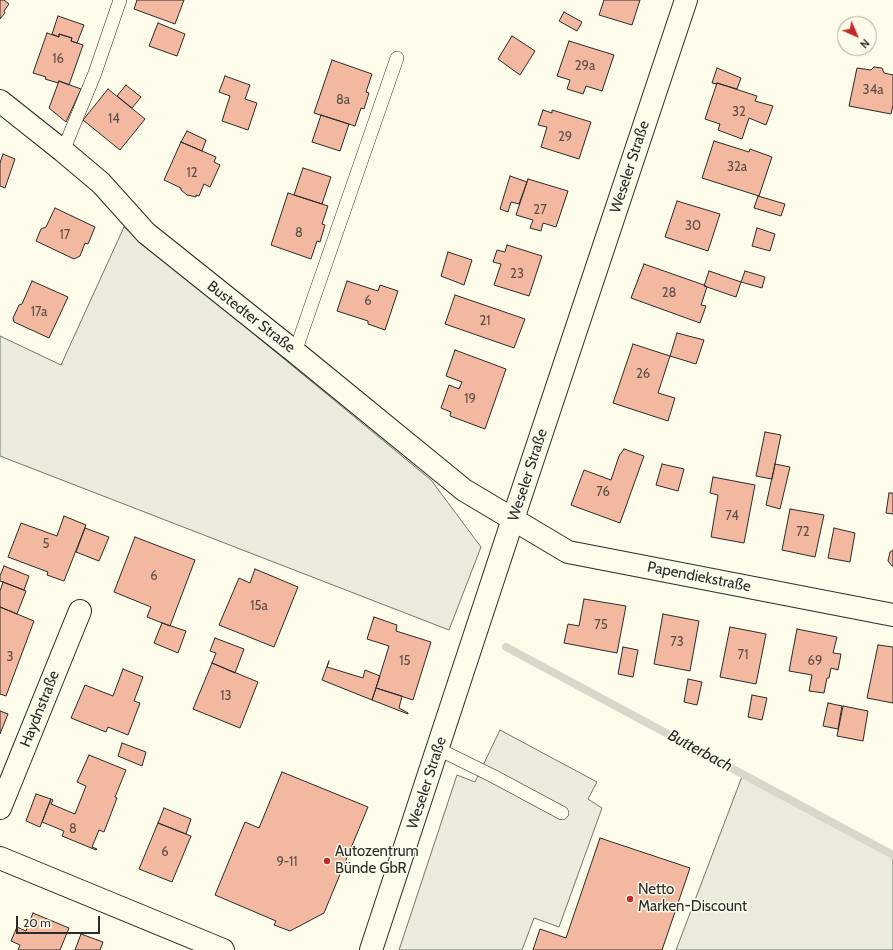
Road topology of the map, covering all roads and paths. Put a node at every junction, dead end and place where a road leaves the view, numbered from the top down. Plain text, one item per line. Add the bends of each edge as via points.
1 (120, 0) edge
2 (686, 0) edge
3 (397, 58) dead end
4 (0, 101) edge
5 (64, 151) junction
6 (295, 352) junction
7 (513, 519) junction
8 (80, 611) dead end
9 (893, 615) edge
10 (438, 749) junction
11 (0, 808) edge
12 (562, 813) dead end
13 (0, 858) edge
14 (223, 950) edge
15 (372, 950) edge

1 - 5 lane
2 - 7 street, Weseler Straße
3 - 6 lane
4 - 5 street, Bustedter Straße
5 - 6 street, Bustedter Straße via 101,183 146,233
6 - 7 street, Bustedter Straße via 464,490
7 - 9 street, Papendiekstraße via 568,552
7 - 10 street, Weseler Straße
8 - 11 street, Haydnstraße
10 - 12 lane
10 - 15 street, Weseler Straße
13 - 14 street

